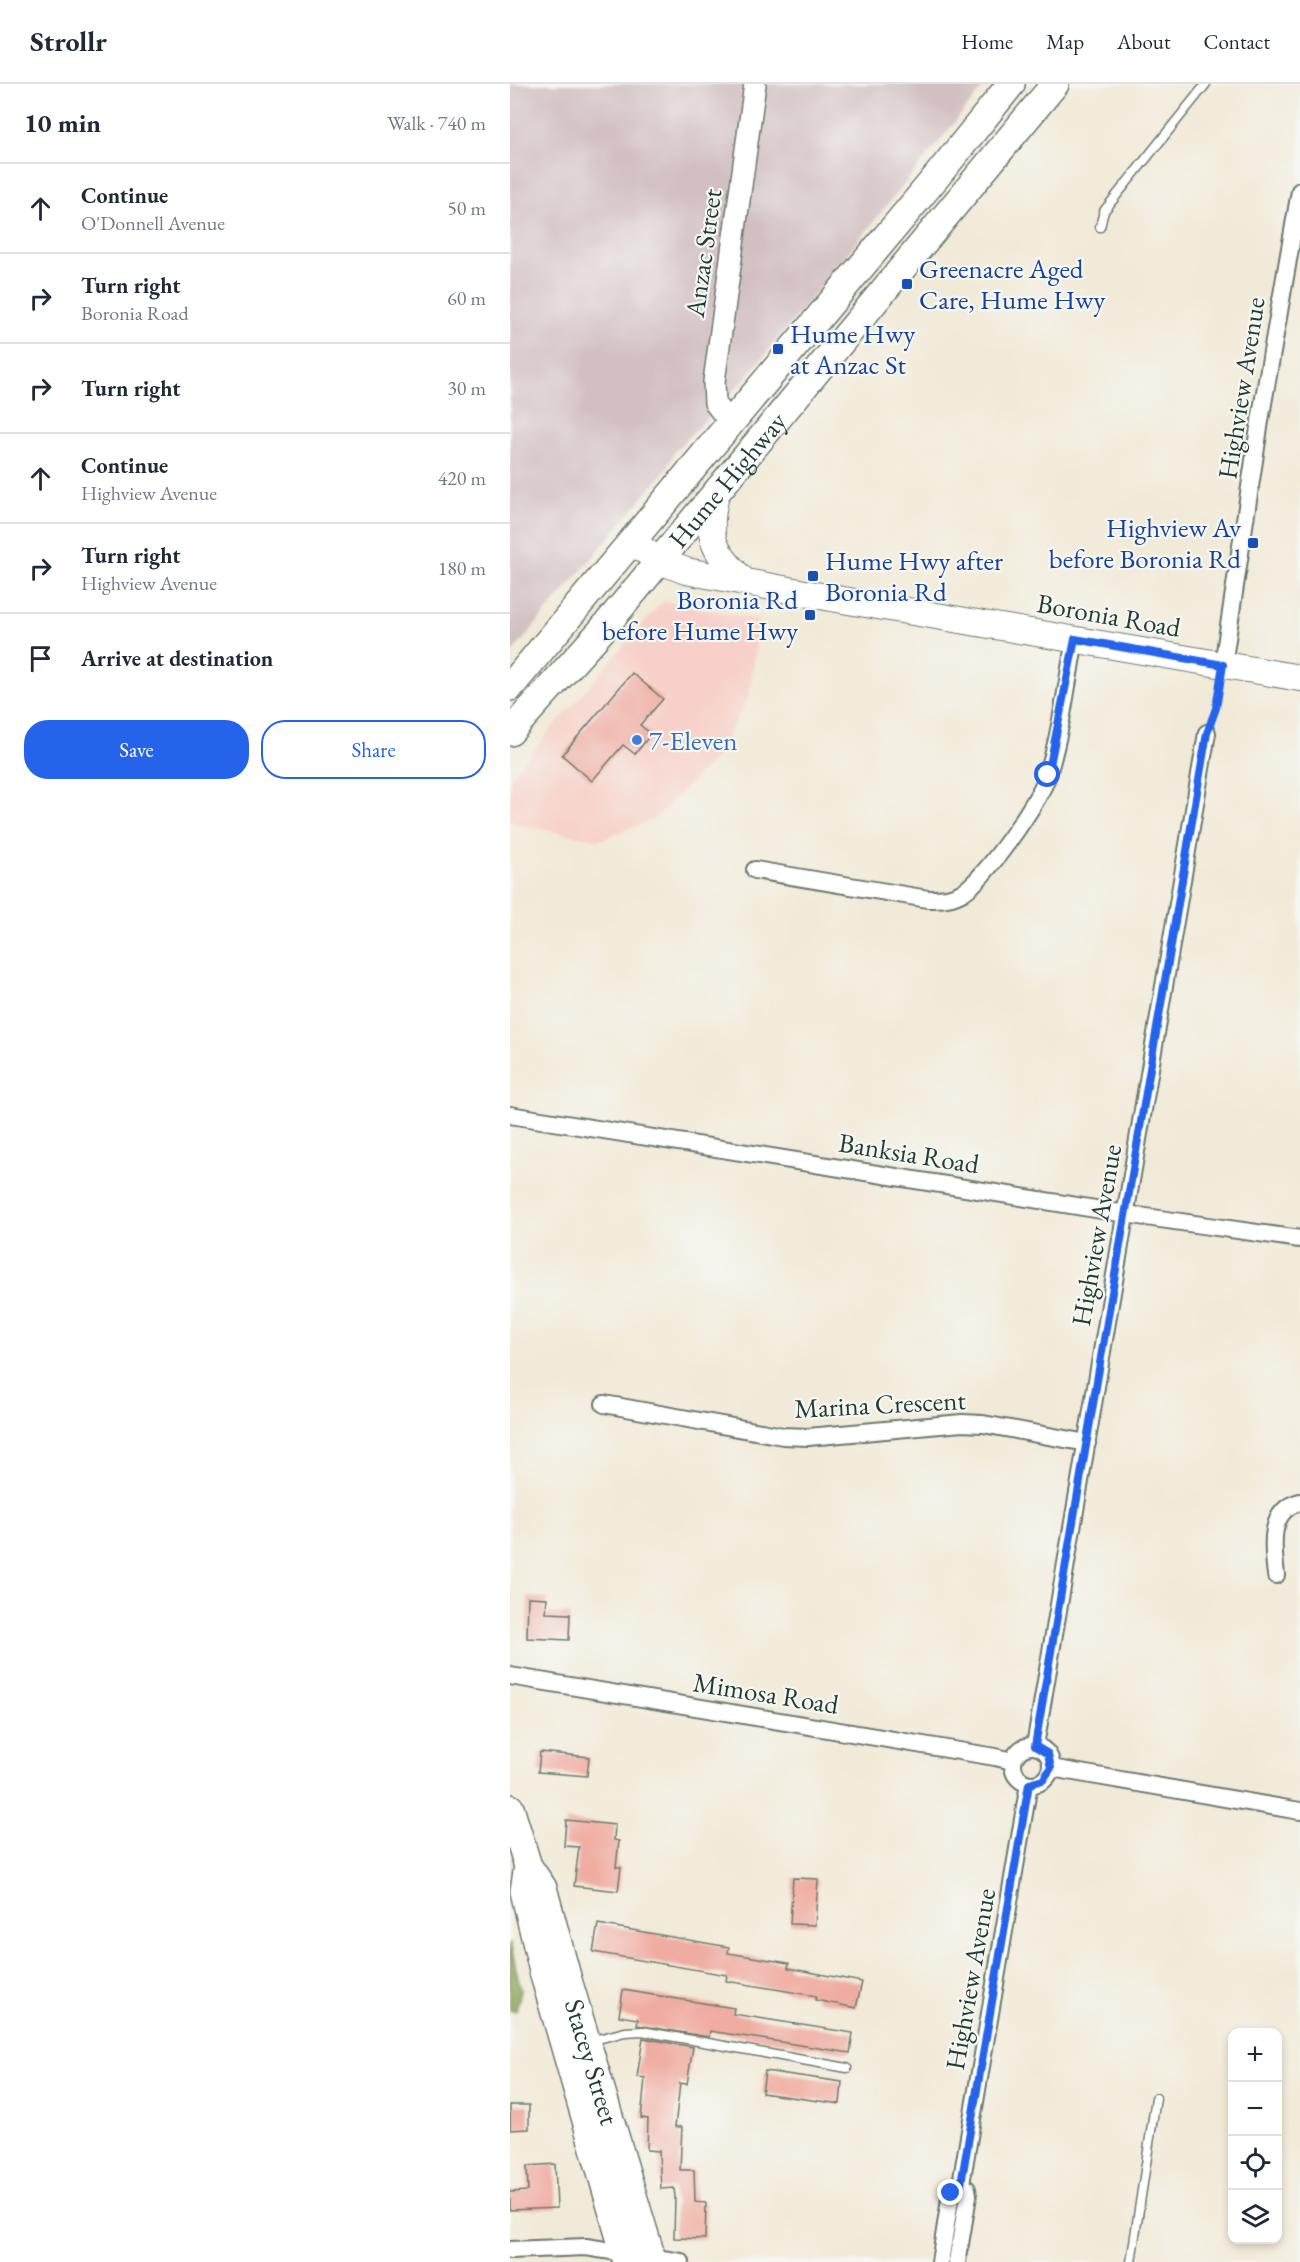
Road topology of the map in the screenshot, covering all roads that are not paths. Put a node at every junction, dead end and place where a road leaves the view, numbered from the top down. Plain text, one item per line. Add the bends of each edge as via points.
1 (755, 84) edge
2 (1011, 84) edge
3 (1055, 84) edge
4 (1206, 84) edge
5 (1300, 190) edge
6 (1100, 227) dead end
7 (731, 424) junction
8 (716, 494) junction
9 (632, 542) junction
10 (660, 561) junction
11 (744, 581) junction
12 (1075, 639) junction
13 (1223, 665) junction
14 (1300, 678) edge
15 (510, 687) edge
16 (510, 732) edge
17 (1207, 733) road end
18 (755, 870) dead end
19 (510, 1115) edge
20 (1126, 1213) junction
21 (1300, 1239) edge
22 (604, 1404) dead end
23 (1087, 1443) junction
24 (1293, 1499) edge
25 (1276, 1575) dead end
26 (510, 1677) edge
27 (1035, 1746) junction
28 (1013, 1761) junction
29 (1051, 1768) junction
30 (1029, 1784) junction
31 (510, 1809) edge
32 (1300, 1811) edge
33 (528, 1866) junction
34 (586, 2042) junction
35 (847, 2068) dead end
36 (1156, 2098) dead end
37 (961, 2184) junction
38 (510, 2250) edge
39 (639, 2258) edge
40 (681, 2262) edge
41 (940, 2262) edge
42 (957, 2262) edge
43 (1131, 2262) edge

1 - 7 street, Anzac Street via 714,382 715,404
2 - 7 highway, Hume Highway
3 - 8 highway, Hume Highway
4 - 6 lane via 1104,211
5 - 13 street, Highview Avenue
7 - 9 highway, Hume Highway
8 - 10 highway, Hume Highway
8 - 11 main road via 710,520 713,540 723,561
9 - 10 main road, Boronia Road
9 - 15 highway, Hume Highway
10 - 11 main road, Boronia Road via 686,571
10 - 16 highway, Hume Highway
11 - 12 main road, Boronia Road
12 - 13 main road, Boronia Road
12 - 18 street via 1053,755 1040,795 965,891 944,899 928,899
13 - 14 main road, Boronia Road
17 - 20 street, Highview Avenue
19 - 20 street, Banksia Road
20 - 21 street, Banksia Road
20 - 23 street, Highview Avenue
22 - 23 street, Marina Crescent via 783,1436 962,1423
23 - 27 street, Highview Avenue
24 - 25 street via 1279,1517 1275,1530
26 - 28 street, Mimosa Road
27 - 28 street via 1019,1751
27 - 29 street via 1048,1754
28 - 30 street via 1016,1776
29 - 30 street via 1043,1780
29 - 32 street
30 - 37 street, Highview Avenue
31 - 33 highway, Stacey Street
33 - 34 highway, Stacey Street via 543,1888
33 - 39 highway, Stacey Street via 524,1891 544,1976
34 - 35 lane via 642,2031
34 - 39 highway, Stacey Street
36 - 43 lane
37 - 41 street, Highview Avenue via 951,2193
37 - 42 street, Highview Avenue via 967,2188 968,2196
38 - 39 street via 586,2247
39 - 40 street

